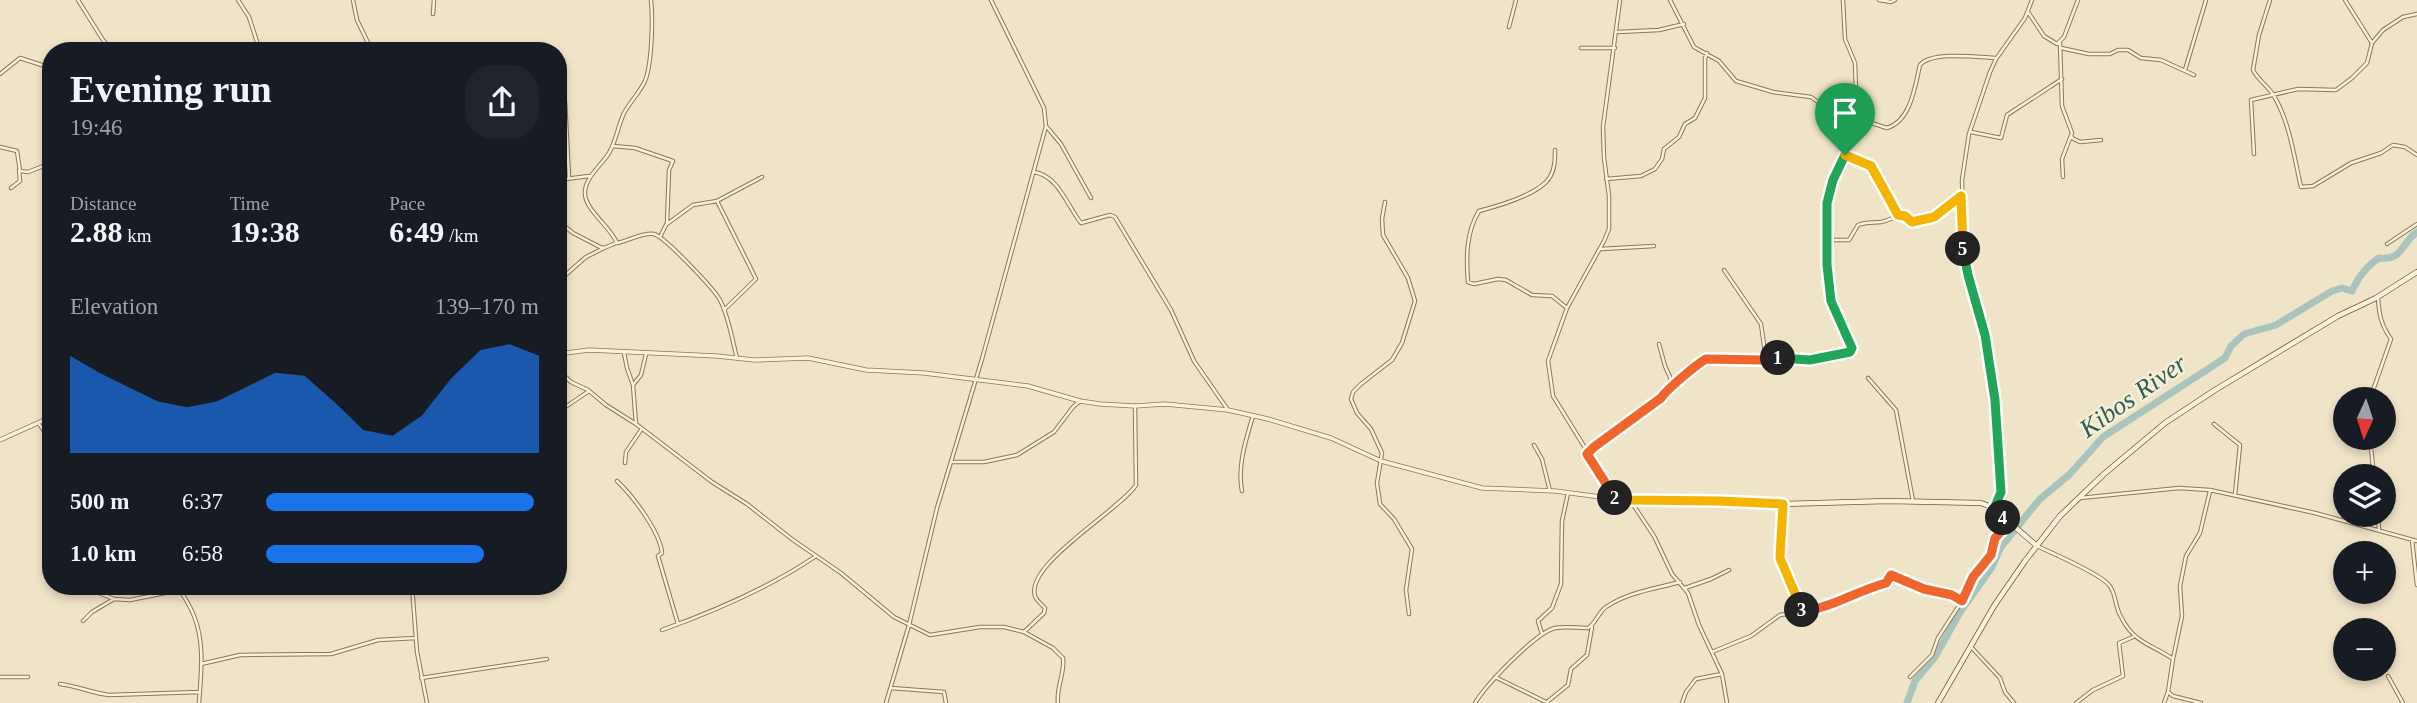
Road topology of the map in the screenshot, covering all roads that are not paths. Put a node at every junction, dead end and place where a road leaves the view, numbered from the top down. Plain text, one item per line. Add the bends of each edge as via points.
1 (78, 0) edge
2 (238, 0) edge
3 (353, 0) edge
4 (434, 0) edge
5 (651, 0) edge
6 (991, 0) edge
7 (1516, 0) edge
8 (1620, 0) edge
9 (1670, 0) edge
10 (1843, 0) edge
11 (1879, 0) edge
12 (1895, 0) edge
13 (2032, 0) edge
14 (2078, 0) edge
15 (2206, 0) edge
16 (2270, 0) edge
17 (2345, 0) edge
18 (2028, 11) junction
19 (433, 14) dead end
20 (2417, 14) edge
21 (1684, 24) junction
22 (1509, 27) dead end
23 (1617, 33) junction
24 (106, 42) edge
25 (257, 42) edge
26 (368, 42) edge
27 (2372, 43) junction
28 (2061, 45) junction
29 (1581, 48) dead end
30 (1615, 48) junction
31 (1707, 53) junction
32 (1996, 59) junction
33 (42, 65) edge
34 (2185, 70) junction
35 (0, 74) edge
36 (2193, 75) dead end
37 (2062, 79) junction
38 (2273, 96) junction
39 (1861, 120) junction
40 (1046, 126) junction
41 (1970, 132) junction
42 (2071, 135) junction
43 (567, 139) edge
44 (2101, 139) dead end
45 (613, 146) junction
46 (0, 148) edge
47 (1555, 150) dead end
48 (2254, 154) dead end
49 (1845, 155) junction
50 (2417, 155) edge
51 (42, 166) edge
52 (19, 170) junction
53 (1034, 172) junction
54 (591, 176) junction
55 (569, 177) joint
56 (762, 177) dead end
57 (2063, 177) dead end
58 (1606, 179) junction
59 (11, 188) dead end
60 (1961, 196) junction
61 (1091, 198) dead end
62 (717, 201) junction
63 (1385, 202) dead end
64 (1898, 215) junction
65 (667, 224) junction
66 (2417, 224) edge
67 (567, 228) edge
68 (660, 237) junction
69 (1826, 240) junction
70 (617, 243) junction
71 (2387, 244) dead end
72 (1654, 246) dead end
73 (604, 248) junction
74 (1600, 249) junction
75 (1724, 270) dead end
76 (2417, 272) edge
77 (567, 274) edge
78 (2378, 297) junction
79 (1567, 308) junction
80 (724, 310) junction
81 (1659, 344) dead end
82 (567, 352) edge
83 (624, 353) junction
84 (646, 354) junction
85 (737, 358) junction
86 (1766, 359) junction
87 (567, 378) edge
88 (1868, 379) dead end
89 (975, 381) junction
90 (1673, 384) junction
91 (634, 386) junction
92 (2374, 387) edge
93 (589, 391) junction
94 (1080, 401) junction
95 (567, 406) edge
96 (1136, 407) junction
97 (1228, 410) junction
98 (1253, 415) junction
99 (42, 421) edge
100 (38, 423) junction
101 (636, 424) junction
102 (2214, 424) dead end
103 (42, 429) edge
104 (641, 429) junction
105 (0, 440) edge
106 (1534, 445) dead end
107 (1587, 454) junction
108 (1381, 461) junction
109 (951, 462) junction
110 (625, 463) dead end
111 (617, 481) dead end
112 (2210, 490) junction
113 (1242, 491) dead end
114 (1550, 491) junction
115 (1568, 493) junction
116 (2235, 495) junction
117 (2080, 498) junction
118 (1616, 499) junction
119 (1630, 500) junction
120 (1913, 501) junction
121 (1783, 504) junction
122 (1994, 509) junction
123 (2011, 525) junction
124 (2379, 527) edge
125 (2379, 531) junction
126 (2412, 540) junction
127 (2417, 541) edge
128 (2037, 546) junction
129 (816, 556) junction
130 (1729, 570) dead end
131 (1680, 582) junction
132 (2417, 585) edge
133 (1685, 588) junction
134 (103, 595) edge
135 (155, 595) edge
136 (183, 595) edge
137 (413, 595) edge
138 (114, 599) junction
139 (1962, 601) junction
140 (1802, 612) junction
141 (1409, 614) dead end
142 (83, 621) dead end
143 (678, 624) junction
144 (909, 625) junction
145 (1592, 626) junction
146 (662, 630) dead end
147 (1024, 632) junction
148 (1542, 635) junction
149 (2133, 636) junction
150 (416, 638) junction
151 (1970, 645) junction
152 (1712, 652) junction
153 (547, 659) dead end
154 (2173, 659) junction
155 (201, 664) junction
156 (1722, 674) junction
157 (0, 677) edge
158 (28, 677) dead end
159 (1495, 677) junction
160 (1910, 677) dead end
161 (421, 678) junction
162 (2391, 681) edge
163 (60, 684) dead end
164 (891, 688) junction
165 (200, 692) junction
166 (2168, 692) junction
167 (199, 703) edge
168 (427, 703) edge
169 (886, 703) edge
170 (946, 703) edge
171 (1058, 703) edge
172 (1475, 703) edge
173 (1547, 703) edge
174 (1682, 703) edge
175 (1727, 703) edge
176 (1938, 703) edge
177 (2014, 703) edge
178 (2076, 703) edge
179 (2164, 703) edge
180 (2200, 703) edge
181 (2403, 703) edge

1 - 24 street
2 - 25 street
3 - 26 street
4 - 19 street
5 - 45 street via 648,72 625,111
6 - 40 street via 1044,108
7 - 22 street
8 - 23 street
9 - 21 street
10 - 39 street
11 - 12 street
13 - 18 street
14 - 28 street
15 - 34 street
16 - 38 street via 2253,70
17 - 27 street
18 - 28 street via 2044,36
18 - 32 street
20 - 27 street via 2403,17
21 - 23 street
21 - 31 street via 1694,47
23 - 30 street
27 - 38 street via 2367,62 2336,90 2298,89
28 - 34 street via 2089,54 2128,50
28 - 37 street
29 - 30 street
30 - 58 street via 1603,127
31 - 39 street via 1740,83 1811,97 1828,109
31 - 58 street via 1705,98 1695,118 1664,149 1659,165 1641,176
32 - 39 street via 1931,57 1920,65 1906,112 1897,123 1889,128
32 - 41 street
33 - 35 street via 20,58
34 - 36 street
37 - 41 street via 2007,115 2001,138
37 - 42 street via 2062,106
38 - 48 street via 2251,101
38 - 50 street via 2290,138 2301,187 2313,186 2393,145
39 - 49 street
40 - 53 street
40 - 61 street
41 - 60 street
42 - 44 street via 2080,142
42 - 57 street via 2062,159
43 - 55 street
45 - 54 street
45 - 65 street via 673,160
46 - 52 street via 17,151
47 - 79 street via 1546,183 1479,211 1468,246 1468,282 1506,280 1532,295 1552,296
49 - 64 street via 1871,166
49 - 69 street via 1828,198
51 - 52 street
52 - 59 street via 20,181
53 - 89 street
53 - 97 street via 1059,188 1081,223 1115,217 1171,310 1194,360
54 - 55 street
54 - 70 street via 585,187 587,203
56 - 62 street
58 - 74 street via 1609,224
60 - 64 street via 1934,217 1912,222
60 - 122 street via 1964,259 1985,335 1995,400 2001,492
62 - 65 street via 693,205
62 - 80 street via 756,279
63 - 108 street via 1382,235 1408,278 1415,301 1392,360 1361,384 1351,399 1378,441
64 - 69 street via 1886,222 1858,225 1849,240
65 - 68 street
66 - 71 street
67 - 73 street
68 - 70 street via 648,234
68 - 80 street via 719,298
69 - 86 street via 1831,301 1852,348 1810,360
70 - 73 street
72 - 74 street
73 - 77 street
74 - 79 street
75 - 86 street via 1761,324
76 - 78 main road
78 - 92 street via 2379,316 2391,339
78 - 117 main road via 2338,316 2165,423
79 - 107 street via 1548,367 1553,396
80 - 85 street
81 - 90 street
82 - 83 street
83 - 84 street
83 - 91 street
84 - 85 street
84 - 91 street
85 - 89 street via 808,358 866,370
86 - 90 street via 1706,359
87 - 93 street
88 - 120 street via 1895,405
89 - 94 street via 1037,388
89 - 109 street
90 - 107 street
91 - 101 street
93 - 95 street
93 - 101 street
94 - 96 street
94 - 109 street via 1054,432 1017,455
96 - 97 street via 1165,404
96 - 147 street via 1136,485 1045,567 1034,592 1045,610
97 - 98 street
98 - 108 street via 1331,438
98 - 113 street via 1242,463
99 - 100 street
100 - 103 street
100 - 105 street
101 - 104 street
102 - 116 street via 2240,445
104 - 110 street via 626,452
104 - 129 street
106 - 114 street
107 - 118 street
108 - 114 street via 1482,488
108 - 141 street via 1380,504 1412,548 1406,590
109 - 144 street
111 - 143 street via 657,537
112 - 116 street
112 - 117 street via 2179,488
112 - 154 street via 2203,526 2186,556 2180,586 2182,616
114 - 115 street
115 - 118 street
115 - 148 street via 1562,521 1561,584 1552,608 1538,621
116 - 125 street
117 - 128 main road
118 - 119 main road
119 - 121 main road
119 - 131 street
120 - 121 main road
120 - 122 main road via 1981,503
121 - 140 street via 1780,558
122 - 123 main road
123 - 128 main road
123 - 139 street via 1995,538 1991,555
124 - 125 street
125 - 126 street
126 - 127 street
126 - 132 street
128 - 149 street via 2103,579
128 - 151 main road
129 - 143 street via 748,594
129 - 144 street
130 - 133 street
131 - 133 street
131 - 145 street via 1614,602 1600,612
133 - 152 street
134 - 138 street
135 - 138 street
136 - 155 street via 194,616
137 - 150 street
138 - 142 street
139 - 140 street via 1891,575 1886,583 1828,607
139 - 160 street via 1931,656
140 - 152 street via 1780,615 1751,636
143 - 146 street
144 - 147 street via 930,635 1004,626
144 - 164 street
145 - 148 street via 1553,629
145 - 173 street via 1587,655 1571,669 1568,685
147 - 171 street via 1063,658
148 - 159 street
149 - 154 street
149 - 178 street via 2119,643 2123,676
150 - 155 street via 379,640 331,654 240,655
150 - 161 street
151 - 176 main road
151 - 177 street via 2000,678
152 - 156 street
153 - 161 street
154 - 166 street
155 - 165 street
156 - 174 street via 1696,679
156 - 175 street
157 - 158 street
159 - 172 street
159 - 173 street
161 - 168 street
162 - 181 street
163 - 165 street via 109,695
164 - 169 street
164 - 170 street via 944,692
165 - 167 street
166 - 179 street
166 - 180 street

